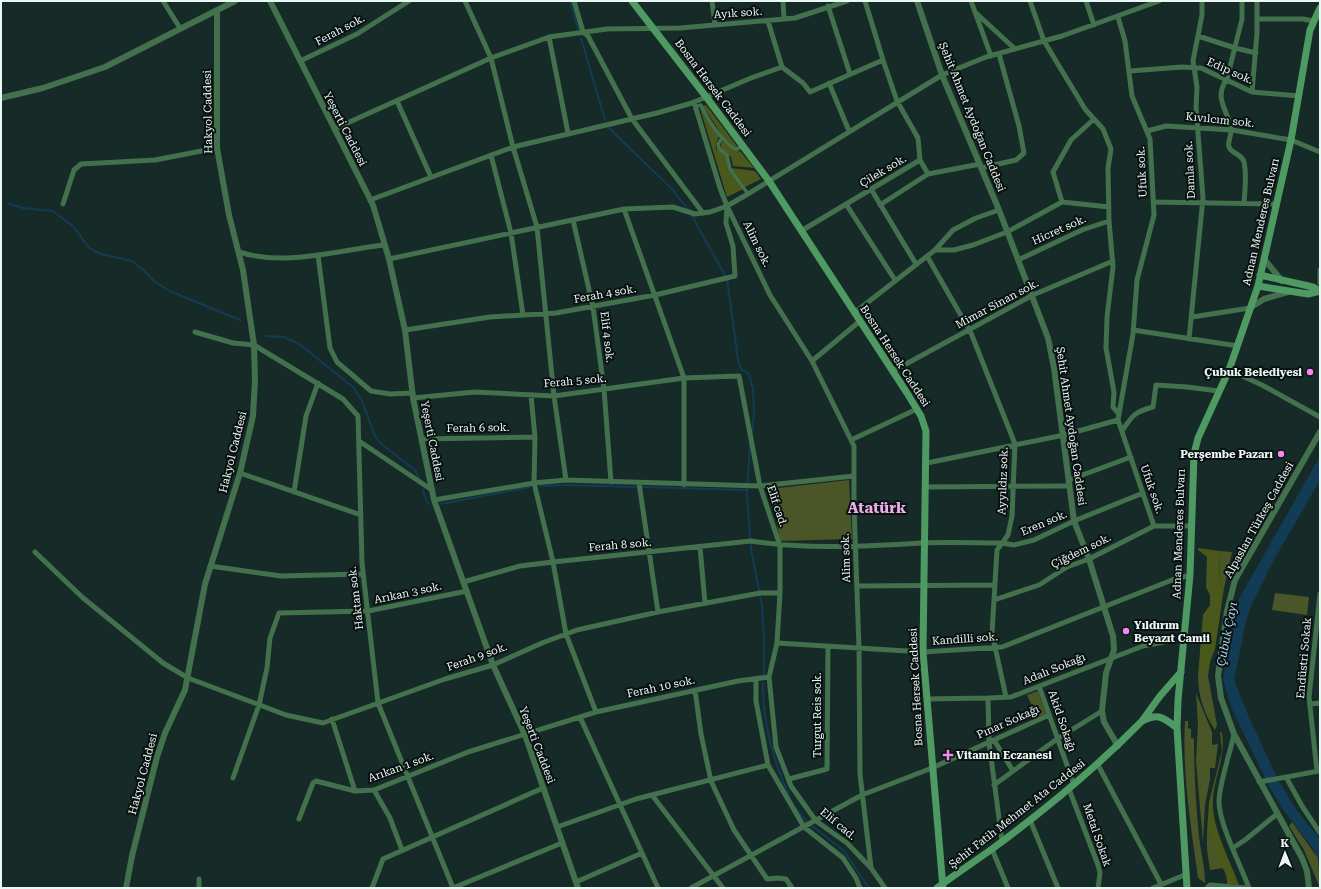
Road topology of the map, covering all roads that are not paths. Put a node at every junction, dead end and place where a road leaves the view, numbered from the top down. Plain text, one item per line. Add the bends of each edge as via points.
1 (163, 1) edge
2 (235, 1) edge
3 (270, 1) edge
4 (409, 1) edge
5 (465, 1) edge
6 (574, 1) edge
7 (632, 1) edge
8 (712, 1) edge
9 (783, 1) edge
10 (847, 1) edge
11 (866, 1) edge
12 (917, 1) edge
13 (971, 1) edge
14 (1030, 1) edge
15 (1086, 1) edge
16 (1160, 1) edge
17 (1202, 1) edge
18 (1242, 1) edge
19 (1257, 1) edge
20 (1318, 1) edge
21 (225, 3) edge
22 (1149, 3) edge
23 (1320, 3) edge
24 (828, 6) junction
25 (1320, 8) edge
26 (217, 10) junction
27 (976, 12) junction
28 (1118, 17) junction
29 (784, 19) junction
30 (1257, 19) junction
31 (768, 21) junction
32 (1313, 21) junction
33 (715, 24) junction
34 (1094, 25) junction
35 (180, 28) junction
36 (652, 28) junction
37 (583, 32) junction
38 (1198, 36) junction
39 (549, 37) junction
40 (1044, 41) junction
41 (1235, 48) junction
42 (1015, 49) junction
43 (1256, 53) junction
44 (998, 54) junction
45 (991, 56) junction
46 (491, 58) junction
47 (883, 60) junction
48 (300, 61) junction
49 (782, 67) junction
50 (1194, 67) junction
51 (1130, 70) junction
52 (850, 74) junction
53 (942, 75) junction
54 (1227, 79) junction
55 (829, 83) junction
56 (1252, 92) junction
57 (1299, 96) junction
58 (1, 98) edge
59 (707, 98) junction
60 (398, 101) junction
61 (897, 101) junction
62 (695, 104) junction
63 (632, 119) junction
64 (1094, 119) junction
65 (1198, 127) junction
66 (334, 129) junction
67 (1232, 130) junction
68 (849, 131) junction
69 (1147, 131) junction
70 (568, 133) junction
71 (722, 138) junction
72 (1291, 140) junction
73 (513, 146) junction
74 (744, 147) junction
75 (217, 148) junction
76 (1320, 152) edge
77 (491, 155) junction
78 (920, 160) junction
79 (981, 166) junction
80 (928, 174) junction
81 (431, 177) junction
82 (769, 181) junction
83 (871, 190) junction
84 (748, 194) junction
85 (370, 200) junction
86 (1062, 202) junction
87 (1154, 202) junction
88 (1202, 202) junction
89 (1244, 203) junction
90 (64, 204) dead end
91 (846, 204) junction
92 (1276, 204) junction
93 (880, 205) junction
94 (727, 206) junction
95 (1109, 207) junction
96 (624, 209) junction
97 (998, 210) junction
98 (703, 213) junction
99 (573, 220) junction
100 (1109, 221) junction
101 (537, 227) junction
102 (801, 231) junction
103 (1007, 232) junction
104 (511, 233) junction
105 (385, 245) junction
106 (935, 250) junction
107 (239, 252) junction
108 (318, 255) junction
109 (927, 256) junction
110 (389, 259) junction
111 (1264, 259) junction
112 (1018, 260) junction
113 (1113, 261) junction
114 (916, 264) junction
115 (1320, 270) edge
116 (1260, 275) junction
117 (895, 280) junction
118 (1282, 281) junction
119 (1320, 283) edge
120 (1258, 286) junction
121 (1290, 291) junction
122 (1320, 291) edge
123 (1033, 295) junction
124 (655, 296) junction
125 (593, 306) junction
126 (1250, 308) junction
127 (854, 313) junction
128 (546, 314) junction
129 (522, 315) junction
130 (1192, 317) junction
131 (860, 321) junction
132 (405, 330) junction
133 (969, 330) junction
134 (1133, 330) junction
135 (194, 332) dead end
136 (1189, 338) junction
137 (254, 345) junction
138 (1238, 346) junction
139 (812, 361) junction
140 (1229, 370) junction
141 (893, 371) junction
142 (738, 376) joint
143 (684, 378) junction
144 (318, 383) junction
145 (604, 389) junction
146 (1218, 391) junction
147 (531, 394) junction
148 (413, 396) junction
149 (554, 396) junction
150 (917, 409) junction
151 (1119, 414) junction
152 (1320, 417) edge
153 (1118, 420) junction
154 (1122, 431) junction
155 (1320, 432) edge
156 (1064, 435) junction
157 (535, 437) junction
158 (421, 439) junction
159 (851, 440) junction
160 (359, 441) junction
161 (1015, 444) junction
162 (1131, 457) junction
163 (927, 463) junction
164 (240, 473) junction
165 (854, 476) junction
166 (566, 480) junction
167 (611, 482) junction
168 (534, 483) junction
169 (638, 483) junction
170 (1069, 483) junction
171 (684, 485) junction
172 (760, 486) junction
173 (926, 487) junction
174 (1013, 487) junction
175 (432, 490) junction
176 (294, 492) junction
177 (1143, 493) junction
178 (434, 500) junction
179 (361, 515) junction
180 (1074, 521) junction
181 (1154, 526) junction
182 (1191, 526) junction
183 (924, 543) junction
184 (1002, 543) junction
185 (780, 546) junction
186 (700, 547) junction
187 (855, 547) junction
188 (35, 552) dead end
189 (650, 553) junction
190 (1089, 559) junction
191 (553, 562) junction
192 (210, 566) junction
193 (363, 574) junction
194 (1190, 575) junction
195 (463, 582) junction
196 (924, 585) junction
197 (995, 585) junction
198 (857, 586) junction
199 (467, 591) junction
200 (780, 593) junction
201 (1320, 594) edge
202 (994, 600) junction
203 (705, 603) junction
204 (1319, 603) edge
205 (1104, 608) junction
206 (368, 611) junction
207 (658, 612) junction
208 (1318, 629) edge
209 (566, 634) junction
210 (1184, 638) junction
211 (777, 643) junction
212 (828, 646) junction
213 (859, 648) junction
214 (994, 648) junction
215 (923, 652) junction
216 (1111, 657) junction
217 (493, 665) junction
218 (1181, 672) junction
219 (769, 677) junction
220 (188, 678) junction
221 (756, 679) junction
222 (1039, 686) junction
223 (695, 690) junction
224 (1006, 697) junction
225 (988, 698) junction
226 (927, 699) junction
227 (378, 703) junction
228 (1320, 703) edge
229 (1310, 704) junction
230 (259, 705) junction
231 (1102, 711) junction
232 (596, 712) junction
233 (1049, 715) junction
234 (580, 717) junction
235 (332, 719) junction
236 (1142, 721) junction
237 (1177, 728) junction
238 (1234, 734) junction
239 (524, 735) junction
240 (1057, 739) junction
241 (992, 741) junction
242 (1118, 746) junction
243 (768, 765) junction
244 (1098, 765) junction
245 (932, 768) junction
246 (1013, 771) junction
247 (1319, 771) edge
248 (408, 777) junction
249 (1286, 777) junction
250 (233, 778) dead end
251 (789, 779) junction
252 (710, 780) junction
253 (1262, 782) junction
254 (994, 785) junction
255 (1072, 787) junction
256 (543, 788) junction
257 (374, 790) junction
258 (355, 791) junction
259 (652, 795) junction
260 (862, 795) junction
261 (620, 805) junction
262 (1277, 814) junction
263 (299, 819) dead end
264 (1030, 820) junction
265 (816, 821) junction
266 (556, 827) junction
267 (804, 827) junction
268 (1320, 833) edge
269 (432, 837) junction
270 (1002, 841) junction
271 (562, 843) junction
272 (1234, 848) junction
273 (992, 849) junction
274 (402, 850) junction
275 (642, 853) junction
276 (752, 856) junction
277 (870, 868) junction
278 (1187, 874) junction
279 (715, 877) junction
280 (200, 880) dead end
281 (1161, 884) junction
282 (577, 885) edge
283 (941, 887) edge
284 (126, 888) edge
285 (200, 888) edge
286 (372, 888) edge
287 (453, 888) edge
288 (658, 888) edge
289 (691, 888) edge
290 (723, 888) edge
291 (792, 888) edge
292 (860, 888) edge
293 (885, 888) edge
294 (1008, 888) edge
295 (1058, 888) edge
296 (1098, 888) edge
297 (1153, 888) edge
298 (1187, 888) edge
299 (1207, 888) edge
300 (1245, 888) edge
301 (1249, 888) edge
302 (1309, 888) edge

1 - 35 street
2 - 21 street
3 - 48 street, Yeşerti Caddesi
4 - 48 street, Ferah sok. via 357,34
5 - 46 street
6 - 37 street
7 - 36 main road, Bosna Hersek Caddesi
8 - 33 street
9 - 29 street
10 - 24 street, Ayık sok.
11 - 47 street, Çilek sok.
12 - 53 street, Şehit Ahmet Aydoğan Caddesi
13 - 27 street
14 - 40 street
15 - 34 street
16 - 22 street
17 - 38 street, Damla sok.
18 - 41 street via 1242,19
19 - 30 street
20 - 23 main road
21 - 26 street
22 - 28 street
24 - 29 street, Ayık sok. via 795,18
24 - 52 street
25 - 32 main road, Adnan Menderes Bulvarı
26 - 35 street
26 - 75 street, Hakyol Caddesi
27 - 42 street
27 - 45 street
28 - 34 street
28 - 51 street, Ufuk sok.
29 - 31 street, Ayık sok.
30 - 32 street
30 - 43 street
31 - 33 street, Ayık sok.
31 - 49 street
32 - 57 main road, Adnan Menderes Bulvarı
33 - 36 street, Ayık sok.
34 - 40 street
35 - 58 street via 105,67 43,88
36 - 37 street, Ayık sok.
36 - 59 main road, Bosna Hersek Caddesi
37 - 39 street, Ayık sok.
37 - 63 street via 588,36
38 - 41 street
38 - 50 street, Damla sok.
39 - 46 street, Ayık sok.
39 - 70 street
40 - 42 street
40 - 64 street via 1085,110
41 - 43 street
41 - 54 street
42 - 44 street
43 - 56 street
44 - 45 street
44 - 79 street via 1019,126 1024,153 1016,160
45 - 53 street
46 - 60 street, Ayık sok.
46 - 73 street
47 - 52 street
47 - 61 street, Çilek sok.
48 - 66 street, Yeşerti Caddesi
49 - 55 street via 803,83 810,92
49 - 59 street
50 - 51 street, Edip sok.
50 - 54 street, Edip sok.
50 - 65 street, Damla sok.
51 - 69 street, Ufuk sok. via 1132,96
52 - 55 street
53 - 61 street
53 - 79 street, Şehit Ahmet Aydoğan Caddesi
54 - 56 street, Edip sok.
54 - 67 street via 1222,87 1222,104
55 - 68 street
56 - 57 street, Edip sok.
57 - 72 main road, Adnan Menderes Bulvarı
59 - 62 street
59 - 74 main road, Bosna Hersek Caddesi
60 - 66 street, Ayık sok.
60 - 81 street
61 - 68 street
61 - 78 street, Çilek sok. via 918,138
62 - 63 street
62 - 71 street via 701,105
62 - 94 street, Alim sok.
63 - 70 street
63 - 98 street
64 - 86 street via 1071,140 1053,172
64 - 95 street via 1103,129 1111,149 1108,168
65 - 67 street, Kıvılcım sok.
65 - 69 street, Kıvılcım sok. via 1166,126
65 - 88 street, Damla sok.
66 - 85 street, Yeşerti Caddesi
67 - 72 street, Kıvılcım sok.
67 - 89 street via 1228,145 1239,154 1245,165
68 - 82 street
69 - 87 street, Ufuk sok. via 1150,139
70 - 73 street
71 - 74 street via 735,149
71 - 84 street via 718,144 719,148 728,155 730,169
72 - 76 street, Kıvılcım sok.
72 - 92 main road, Adnan Menderes Bulvarı
73 - 77 street
73 - 101 street
74 - 82 main road, Bosna Hersek Caddesi
75 - 90 street via 155,160 81,164 74,170
75 - 107 street, Hakyol Caddesi via 226,202
77 - 81 street
77 - 104 street
78 - 80 street
78 - 83 street, Çilek sok.
79 - 80 street
79 - 97 street, Şehit Ahmet Aydoğan Caddesi
80 - 93 street
81 - 85 street
82 - 84 street
82 - 102 main road, Bosna Hersek Caddesi
83 - 91 street, Çilek sok.
83 - 93 street
84 - 94 street
85 - 105 street, Yeşerti Caddesi
86 - 95 street
86 - 103 street
87 - 88 street
87 - 134 street, Ufuk sok. via 1154,215 1138,280
88 - 89 street
88 - 130 street, Damla sok.
89 - 92 street
91 - 102 street, Çilek sok.
91 - 117 street
92 - 111 main road, Adnan Menderes Bulvarı
93 - 114 street
94 - 98 street
94 - 124 street, Ferah 4 sok. via 726,223 733,246 735,276
94 - 139 street, Alim sok. via 770,295
95 - 100 street
96 - 98 street via 673,208 695,214
96 - 99 street
96 - 124 street
97 - 103 street, Şehit Ahmet Aydoğan Caddesi
97 - 106 street via 953,230
99 - 101 street
99 - 125 street, Elif 4 sok.
100 - 112 street, Hicret sok. via 1082,230
100 - 113 street
101 - 104 street
101 - 128 street
102 - 127 main road, Bosna Hersek Caddesi
103 - 106 street via 954,250
103 - 112 street, Şehit Ahmet Aydoğan Caddesi
104 - 110 street
104 - 129 street
105 - 108 street
105 - 110 street, Yeşerti Caddesi
106 - 109 street
107 - 108 street via 273,259
107 - 137 street, Hakyol Caddesi
108 - 148 street, Ferah 5 sok. via 330,348 337,362 371,391
109 - 114 street
109 - 133 street, Ayyıldız sok.
110 - 132 street, Yeşerti Caddesi
111 - 116 main road, Adnan Menderes Bulvarı
111 - 118 street
112 - 123 street, Şehit Ahmet Aydoğan Caddesi
113 - 123 street, Mimar Sinan sok.
113 - 151 street via 1106,348 1114,392 1113,407
114 - 117 street
115 - 119 street
116 - 118 main road
116 - 120 main road, Adnan Menderes Bulvarı
117 - 127 street
118 - 122 main road via 1313,287
120 - 121 main road
120 - 126 main road, Adnan Menderes Bulvarı
121 - 122 main road via 1313,294
121 - 126 street via 1264,299
123 - 133 street, Mimar Sinan sok.
123 - 156 street, Şehit Ahmet Aydoğan Caddesi via 1051,349
124 - 125 street, Ferah 4 sok.
124 - 143 street
125 - 128 street, Ferah 4 sok.
125 - 145 street, Elif 4 sok.
126 - 130 street
126 - 138 main road, Adnan Menderes Bulvarı
127 - 131 main road, Bosna Hersek Caddesi
128 - 129 street, Ferah 4 sok.
128 - 149 street
129 - 132 street, Ferah 4 sok. via 490,317
130 - 136 street, Damla sok.
131 - 139 street
131 - 141 main road, Bosna Hersek Caddesi
132 - 148 street, Yeşerti Caddesi
133 - 141 street, Mimar Sinan sok.
133 - 161 street, Ayyıldız sok.
134 - 136 street
134 - 151 street, Ufuk sok.
135 - 137 street via 233,343
136 - 138 street
137 - 144 street, Haktan sok.
137 - 164 street, Hakyol Caddesi via 253,416
138 - 140 main road, Adnan Menderes Bulvarı
139 - 159 street, Alim sok.
140 - 146 main road, Adnan Menderes Bulvarı
140 - 152 street
141 - 150 main road, Bosna Hersek Caddesi
142 - 143 street, Ferah 5 sok.
142 - 172 street, Elif cad.
143 - 145 street, Ferah 5 sok.
143 - 171 street
144 - 160 street, Haktan sok. via 343,399 358,416
144 - 176 street via 306,416
145 - 149 street, Ferah 5 sok.
145 - 167 street, Elif 4 sok.
146 - 154 street via 1156,385 1153,407 1133,414
146 - 182 main road, Adnan Menderes Bulvarı via 1194,454
147 - 148 street, Ferah 5 sok. via 475,392
147 - 149 street, Ferah 5 sok.
147 - 157 street
148 - 158 street, Yeşerti Caddesi
149 - 166 street
150 - 159 street
150 - 163 main road, Bosna Hersek Caddesi via 926,431
151 - 153 street, Ufuk sok.
153 - 154 street, Ufuk sok.
153 - 156 street
154 - 162 street, Ufuk sok.
155 - 238 street, Alpaslan Türkeş Caddesi via 1247,558 1231,592 1218,676 1221,698
156 - 161 street
156 - 170 street, Şehit Ahmet Aydoğan Caddesi
157 - 158 street, Ferah 6 sok.
157 - 168 street
158 - 175 street, Yeşerti Caddesi
159 - 165 street, Alim sok. via 854,446
160 - 175 street
160 - 179 street, Haktan sok.
161 - 163 street
161 - 174 street, Ayyıldız sok.
162 - 170 street
162 - 177 street, Ufuk sok.
163 - 173 main road, Bosna Hersek Caddesi
164 - 176 street
164 - 192 street, Hakyol Caddesi
165 - 172 street
165 - 187 street, Alim sok.
166 - 167 street
166 - 168 street
167 - 169 street
168 - 178 street
168 - 191 street
169 - 171 street
169 - 189 street
170 - 174 street
170 - 180 street, Şehit Ahmet Aydoğan Caddesi
171 - 172 street
172 - 185 street, Elif cad.
173 - 174 street
173 - 183 main road, Bosna Hersek Caddesi
174 - 184 street, Ayyıldız sok. via 1012,516 1008,535
175 - 178 street, Yeşerti Caddesi
176 - 179 street
177 - 180 street, Eren sok.
177 - 181 street, Ufuk sok.
178 - 195 street, Yeşerti Caddesi
179 - 193 street, Haktan sok.
180 - 184 street, Eren sok. via 1034,540 1014,545
180 - 190 street, Şehit Ahmet Aydoğan Caddesi
181 - 182 street, Ufuk sok.
181 - 190 street, Çiğdem sok.
182 - 194 main road, Adnan Menderes Bulvarı
183 - 184 street, Eren sok.
183 - 187 street, Eren sok.
183 - 196 main road, Bosna Hersek Caddesi
184 - 197 street, Ayyıldız sok. via 997,550
185 - 186 street, Ferah 8 sok. via 751,541
185 - 187 street, Ferah 8 sok.
185 - 200 street, Elif cad.
186 - 189 street, Ferah 8 sok.
186 - 203 street
187 - 198 street, Alim sok.
188 - 220 street, Ferah 9 sok. via 82,597 163,663
189 - 191 street, Ferah 8 sok.
189 - 207 street
190 - 202 street, Çiğdem sok. via 1067,567 1039,585
190 - 205 street, Şehit Ahmet Aydoğan Caddesi
191 - 195 street, Ferah 8 sok. via 520,566
191 - 209 street
192 - 193 street via 281,576
192 - 220 street, Hakyol Caddesi
193 - 206 street, Haktan sok.
194 - 205 street, Kandilli sok.
194 - 210 main road, Adnan Menderes Bulvarı
195 - 199 street, Yeşerti Caddesi
196 - 197 street
196 - 198 street
196 - 215 main road, Bosna Hersek Caddesi
197 - 202 street, Ayyıldız sok.
198 - 213 street, Alim sok.
199 - 206 street, Arıkan 3 sok.
199 - 217 street, Yeşerti Caddesi
200 - 203 street, Ferah 9 sok. via 760,593
200 - 211 street, Elif cad.
201 - 204 street, Endüstri Sokak
202 - 214 street, Ayyıldız sok.
203 - 207 street, Ferah 9 sok.
204 - 208 street, Endüstri Sokak
205 - 214 street, Kandilli sok.
205 - 216 street, Şehit Ahmet Aydoğan Caddesi via 1114,644
206 - 227 street, Haktan sok.
206 - 230 street, Arıkan 3 sok. via 279,613 270,638
207 - 209 street, Ferah 9 sok.
208 - 229 street, Endüstri Sokak
209 - 217 street, Ferah 9 sok. via 542,642
209 - 232 street
210 - 216 street, Adalı Sokağı via 1147,644
210 - 218 main road, Adnan Menderes Bulvarı
211 - 212 street, Kandilli sok.
211 - 219 street
212 - 213 street, Kandilli sok.
212 - 251 street, Turgut Reis sok. via 827,769
213 - 215 street, Kandilli sok.
213 - 260 street, Alim sok.
214 - 215 street, Kandilli sok.
214 - 224 street, Ayyıldız sok.
215 - 226 main road, Bosna Hersek Caddesi
216 - 222 street, Adalı Sokağı
216 - 231 street, Şehit Ahmet Aydoğan Caddesi via 1104,681
217 - 227 street, Ferah 9 sok.
217 - 239 street, Yeşerti Caddesi
218 - 236 main road, Şehit Fatih Mehmet Ata Caddesi
218 - 237 main road, Adnan Menderes Bulvarı
219 - 221 street, Ferah 10 sok.
219 - 251 street, Elif cad. via 776,748
220 - 230 street, Ferah 9 sok.
220 - 284 street, Hakyol Caddesi via 157,757
221 - 223 street, Ferah 10 sok.
221 - 243 street, Elif cad. via 756,701
222 - 224 street, Adalı Sokağı
222 - 233 street, Akid Sokağı
223 - 232 street, Ferah 10 sok.
223 - 252 street
224 - 225 street, Adalı Sokağı
225 - 226 street, Adalı Sokağı
225 - 241 street
226 - 245 main road, Bosna Hersek Caddesi
227 - 235 street, Ferah 9 sok.
227 - 248 street, Haktan sok.
228 - 229 street
229 - 247 street, Endüstri Sokak
230 - 235 street, Ferah 9 sok. via 286,715 323,723
230 - 250 street
231 - 240 street
231 - 242 street, Şehit Ahmet Aydoğan Caddesi via 1104,722
232 - 234 street, Ferah 10 sok.
233 - 240 street, Akid Sokağı
233 - 241 street, Pınar Sokağı
234 - 239 street, Ferah 10 sok.
234 - 261 street
235 - 258 street, Arıkan 1 sok.
236 - 237 main road via 1155,716 1162,717
236 - 242 main road, Şehit Fatih Mehmet Ata Caddesi
237 - 278 main road, Adnan Menderes Bulvarı
238 - 253 street, Alpaslan Türkeş Caddesi
238 - 272 street via 1219,802 1223,823
239 - 248 street, Arıkan 1 sok. via 468,752
239 - 256 street, Yeşerti Caddesi
240 - 246 street
240 - 255 street, Akid Sokağı
241 - 245 street, Pınar Sokağı
241 - 246 street
241 - 254 street
242 - 244 main road, Şehit Fatih Mehmet Ata Caddesi
243 - 252 street
243 - 267 street, Elif cad.
244 - 255 main road, Şehit Fatih Mehmet Ata Caddesi
244 - 281 street
245 - 260 street, Pınar Sokağı
245 - 283 main road, Bosna Hersek Caddesi
246 - 254 street
247 - 249 street
248 - 257 street, Arıkan 1 sok.
248 - 269 street, Haktan sok.
249 - 253 street
249 - 268 street
251 - 265 street, Elif cad.
252 - 259 street
252 - 276 street via 734,830
253 - 262 street, Alpaslan Türkeş Caddesi
254 - 270 street
255 - 264 main road, Şehit Fatih Mehmet Ata Caddesi
255 - 296 street, Metal Sokak via 1100,869
256 - 266 street, Yeşerti Caddesi
256 - 269 street
257 - 258 street, Arıkan 1 sok.
257 - 274 street via 390,818
258 - 263 street via 320,781 315,782
259 - 261 street
259 - 279 street
260 - 265 street, Pınar Sokağı
260 - 277 street, Alim sok.
261 - 266 street
261 - 275 street
262 - 272 street
262 - 302 street, Alpaslan Türkeş Caddesi via 1305,866
264 - 270 main road, Şehit Fatih Mehmet Ata Caddesi
264 - 295 street
265 - 267 street, Pınar Sokağı
265 - 277 street, Elif cad. via 846,843
266 - 271 street, Yeşerti Caddesi
267 - 276 street, Pınar Sokağı
267 - 292 street, Elif cad. via 843,858
269 - 274 street
269 - 287 street, Haktan sok.
270 - 273 main road, Şehit Fatih Mehmet Ata Caddesi
271 - 282 street, Yeşerti Caddesi
271 - 287 street
272 - 301 street
273 - 283 main road, Şehit Fatih Mehmet Ata Caddesi
273 - 294 street
274 - 286 street via 383,859
275 - 282 street
275 - 288 street
276 - 279 street, Pınar Sokağı
276 - 291 street via 767,879 786,879
277 - 293 street, Elif cad.
278 - 281 street
278 - 298 main road, Adnan Menderes Bulvarı
279 - 289 street, Pınar Sokağı
279 - 290 street
280 - 285 street
281 - 297 street
299 - 300 street via 1210,885

